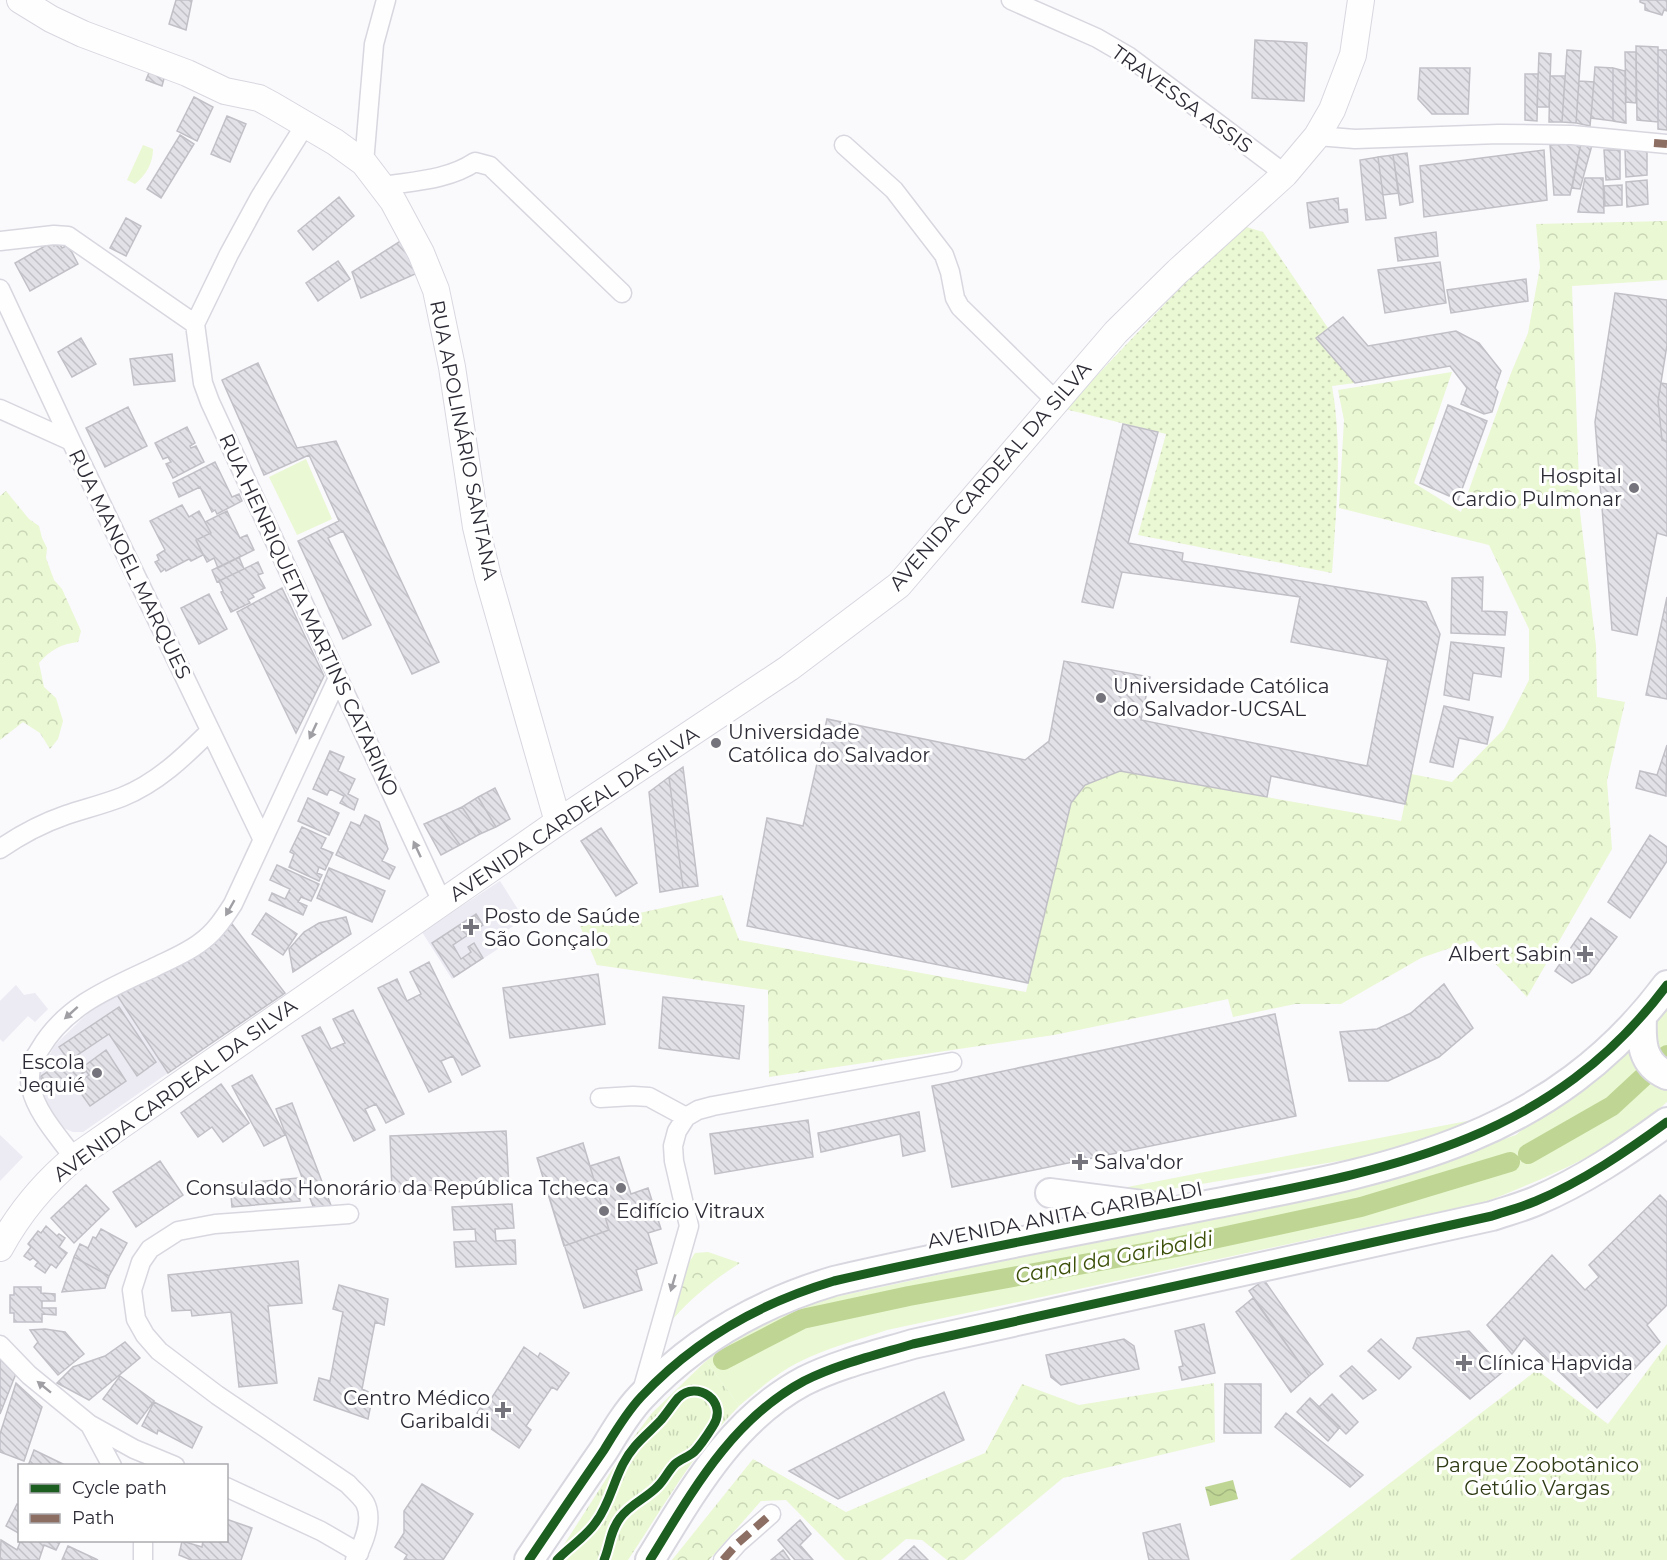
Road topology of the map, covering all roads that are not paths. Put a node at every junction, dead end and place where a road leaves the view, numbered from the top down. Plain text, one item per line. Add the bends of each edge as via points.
1 (20, 0) edge
2 (386, 0) edge
3 (1011, 0) edge
4 (1361, 0) edge
5 (305, 125) junction
6 (1317, 136) junction
7 (1661, 144) edge
8 (844, 146) dead end
9 (364, 163) junction
10 (1285, 174) junction
11 (383, 186) junction
12 (0, 241) edge
13 (0, 289) edge
14 (622, 292) dead end
15 (195, 324) junction
16 (1056, 401) junction
17 (0, 409) edge
18 (71, 441) junction
19 (338, 678) junction
20 (210, 731) junction
21 (558, 822) junction
22 (262, 838) junction
23 (0, 849) edge
24 (442, 902) junction
25 (1667, 985) edge
26 (1642, 1017) junction
27 (952, 1062) dead end
28 (1658, 1069) edge
29 (600, 1098) dead end
30 (686, 1117) junction
31 (1667, 1122) edge
32 (74, 1158) junction
33 (1050, 1192) dead end
34 (1181, 1210) junction
35 (350, 1214) dead end
36 (0, 1248) edge
37 (0, 1346) edge
38 (639, 1399) junction
39 (89, 1424) junction
40 (111, 1464) edge
41 (170, 1464) edge
42 (228, 1488) edge
43 (771, 1514) dead end
44 (143, 1542) edge
45 (357, 1556) edge
46 (144, 1560) edge
47 (530, 1560) edge
48 (650, 1560) edge
49 (723, 1560) edge

1 - 5 main road, RUA APOLINÁRIO SANTANA via 83,34 225,91 260,98
2 - 9 street via 374,44
3 - 10 street, TRAVESSA ASSIS via 1128,56
4 - 6 main road, AVENIDA CARDEAL DA SILVA via 1353,56 1336,102
5 - 9 main road, RUA APOLINÁRIO SANTANA
5 - 15 street via 260,197
6 - 7 street via 1562,135
6 - 10 main road, AVENIDA CARDEAL DA SILVA
8 - 16 street via 894,190 944,255 960,307
9 - 11 main road, RUA APOLINÁRIO SANTANA
10 - 16 main road, AVENIDA CARDEAL DA SILVA via 1116,332
11 - 14 street via 438,178 461,172 475,162 490,166
11 - 21 main road, RUA APOLINÁRIO SANTANA via 422,253 436,290 476,527
12 - 15 street via 68,236
13 - 18 street, RUA MANOEL MARQUES
15 - 19 street, RUA HENRIQUETA MARTINS CATARINO via 203,382 210,402
16 - 21 main road, AVENIDA CARDEAL DA SILVA via 898,585 780,675
17 - 18 street
18 - 20 street, RUA MANOEL MARQUES
19 -> 22 street
24 -> 19 street, RUA HENRIQUETA MARTINS CATARINO
20 - 22 street, RUA MANOEL MARQUES
20 - 23 street via 150,783 63,816
21 - 24 main road, AVENIDA CARDEAL DA SILVA
22 -> 32 street via 219,926 180,956 80,1005 37,1052 31,1088 47,1121
24 - 32 main road, AVENIDA CARDEAL DA SILVA
25 - 26 main road, AVENIDA ANITA GARIBALDI
26 - 28 main road via 1641,1042
26 - 34 main road, AVENIDA ANITA GARIBALDI via 1596,1061 1538,1105 1470,1138 1398,1163
27 - 30 street via 712,1106
29 - 30 street via 649,1097
30 -> 38 street via 673,1146 689,1226
31 - 48 main road via 1585,1176 1536,1201 1492,1216 913,1344 839,1366 776,1398 728,1442
32 - 36 main road, AVENIDA CARDEAL DA SILVA via 36,1194
33 - 34 main road
34 - 38 main road, AVENIDA ANITA GARIBALDI via 879,1271 801,1291 720,1330
35 - 45 street via 215,1224 178,1231 150,1249 135,1278 132,1297 135,1319 159,1352 348,1484 365,1503 368,1528
39 -> 37 street
38 - 47 main road, AVENIDA ANITA GARIBALDI
39 - 40 street
39 - 41 street
42 - 45 street via 321,1531
43 - 49 street
44 - 46 street

